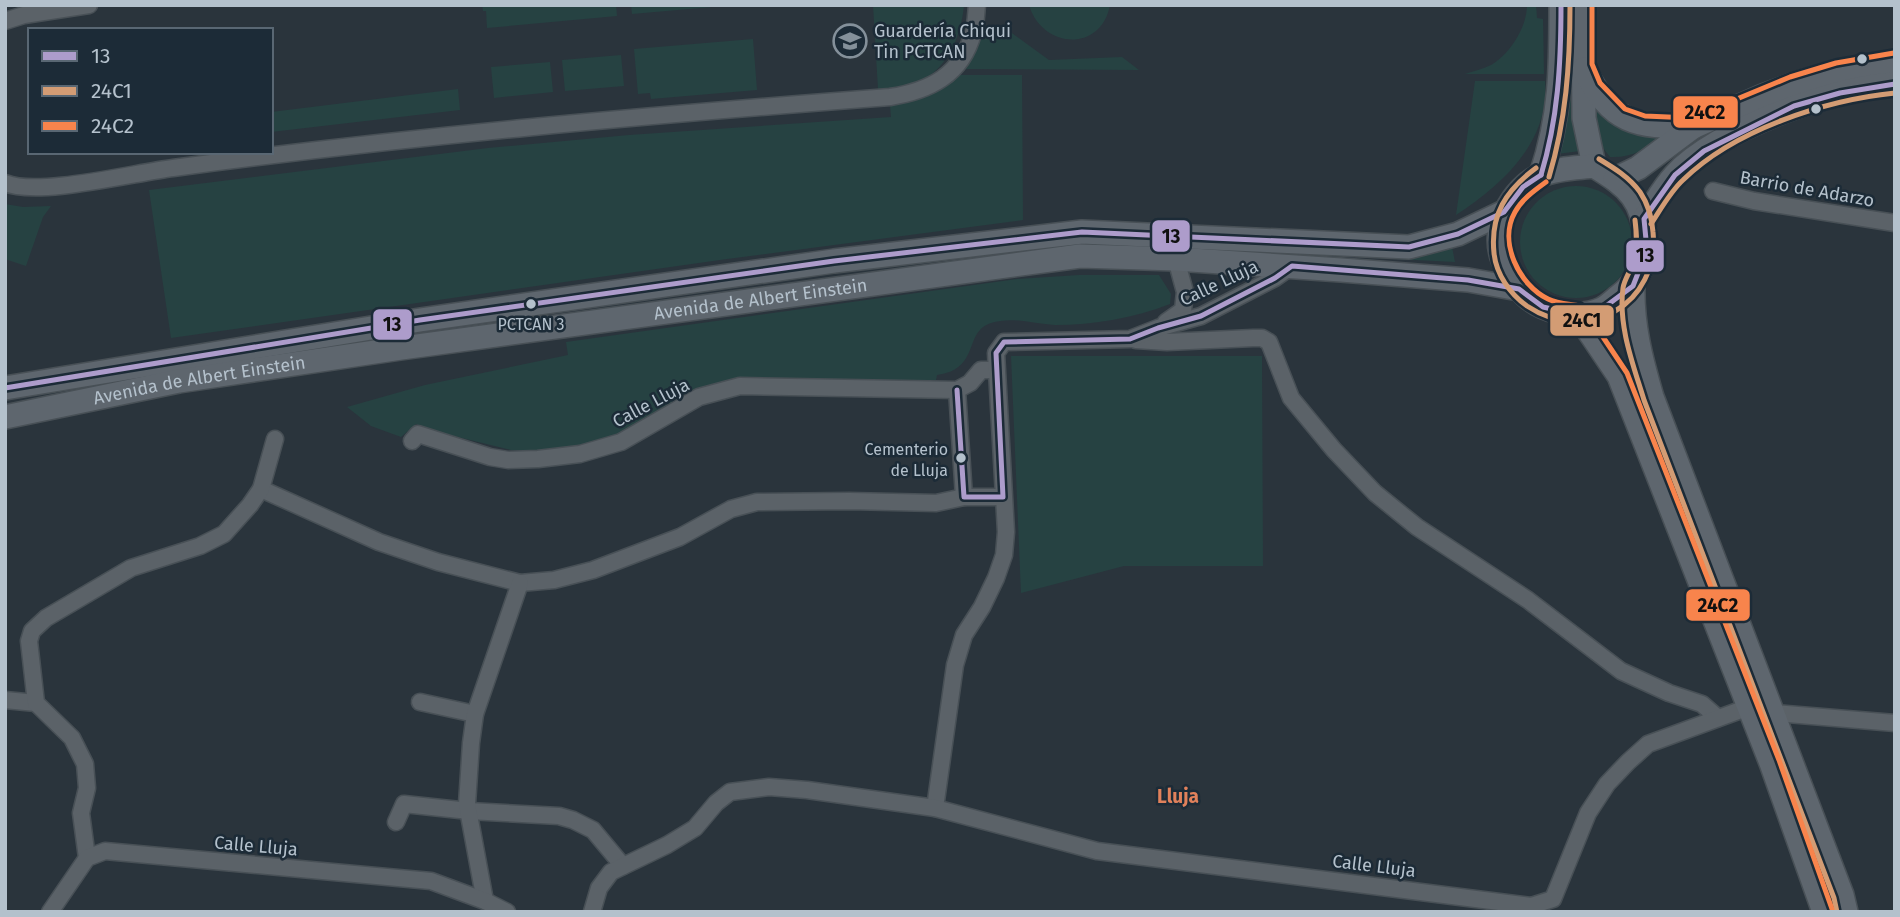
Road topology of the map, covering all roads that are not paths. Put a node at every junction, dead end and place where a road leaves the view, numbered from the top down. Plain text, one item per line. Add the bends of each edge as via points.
1 (977, 5) edge
2 (1561, 5) edge
3 (1583, 5) edge
4 (79, 6) edge
5 (5, 21) edge
6 (1895, 62) edge
7 (1583, 66) junction
8 (1895, 84) edge
9 (1693, 127) junction
10 (1594, 166) junction
11 (1541, 175) junction
12 (1615, 179) junction
13 (5, 183) edge
14 (1713, 191) dead end
15 (1504, 212) junction
16 (1644, 219) junction
17 (1895, 223) edge
18 (1176, 258) junction
19 (1292, 266) junction
20 (1633, 286) junction
21 (1519, 289) junction
22 (1578, 315) junction
23 (1158, 328) junction
24 (1130, 340) junction
25 (996, 370) junction
26 (5, 388) edge
27 (957, 390) junction
28 (5, 417) edge
29 (275, 439) dead end
30 (412, 441) dead end
31 (261, 489) junction
32 (964, 497) junction
33 (1003, 497) junction
34 (520, 583) junction
35 (5, 700) edge
36 (420, 702) dead end
37 (36, 703) junction
38 (1749, 707) junction
39 (1774, 713) junction
40 (475, 714) junction
41 (1718, 718) junction
42 (1895, 723) edge
43 (934, 808) junction
44 (468, 811) junction
45 (396, 822) dead end
46 (86, 858) junction
47 (623, 866) junction
48 (485, 901) junction
49 (50, 912) edge
50 (507, 912) edge
51 (592, 912) edge
52 (1824, 912) edge
53 (1846, 912) edge

1 - 13 street via 973,34 961,58 937,83 916,93 307,150 45,188
2 - 11 main road via 1561,79 1555,126
3 - 7 main road
4 - 5 street
6 - 9 main road via 1792,85
7 - 9 main road via 1593,88 1621,117 1643,125
7 - 10 main road via 1584,118
8 - 16 main road via 1794,106 1728,138 1675,175
9 - 12 main road via 1638,168
10 - 11 main road
10 - 12 main road
11 - 15 main road via 1523,187
12 - 16 main road via 1633,197
14 - 17 street, Barrio de Adarzo
15 - 21 main road via 1502,257
15 - 26 main road, Avenida de Albert Einstein via 1458,234 1409,247 1082,232 834,261 420,320
16 - 20 main road via 1647,250
18 - 19 main road, Avenida de Albert Einstein
18 - 23 street, Calle Lluja via 1185,292 1183,310
18 - 28 main road, Avenida de Albert Einstein via 1080,256 960,271 179,381
19 - 21 main road, Avenida de Albert Einstein via 1468,280
19 - 23 street, Calle Lluja via 1201,316
20 - 22 main road via 1602,309
20 - 39 main road via 1637,347 1652,397
21 - 22 main road via 1543,307
22 - 38 main road via 1619,376
23 - 24 street, Calle Lluja
24 - 25 street, Calle Lluja via 1004,341 996,353
24 - 41 street, Calle Lluja via 1262,338 1269,342 1291,398 1334,450 1406,519 1528,600 1621,670 1702,704
25 - 27 street via 981,370
25 - 33 street, Calle Lluja
27 - 30 street, Calle Lluja via 740,386 699,397 621,442 580,454 538,459 490,457 418,434
27 - 32 street
29 - 31 street
31 - 34 street via 379,542
31 - 37 street via 234,524 214,540 131,568 36,625 29,641
32 - 33 street
32 - 34 street via 936,503 757,502 593,570
33 - 43 street, Calle Lluja via 1004,555 982,607 964,635 955,665
34 - 40 street
35 - 37 street
36 - 40 street
37 - 46 street via 72,738 85,764 87,788 81,813
38 - 41 street, Calle Lluja
38 - 52 main road
39 - 42 street
39 - 53 main road
40 - 44 street
41 - 43 street, Calle Lluja via 1648,744 1628,762 1588,813 1553,900 1531,906 1097,851
43 - 47 street, Calle Lluja via 807,790 757,787 730,792 695,828
44 - 45 street via 404,804
44 - 47 street via 573,820 593,830
44 - 48 street
46 - 48 street, Calle Lluja via 105,851 431,881
46 - 49 street
47 - 51 street, Calle Lluja via 598,888
48 - 50 street, Calle Lluja

